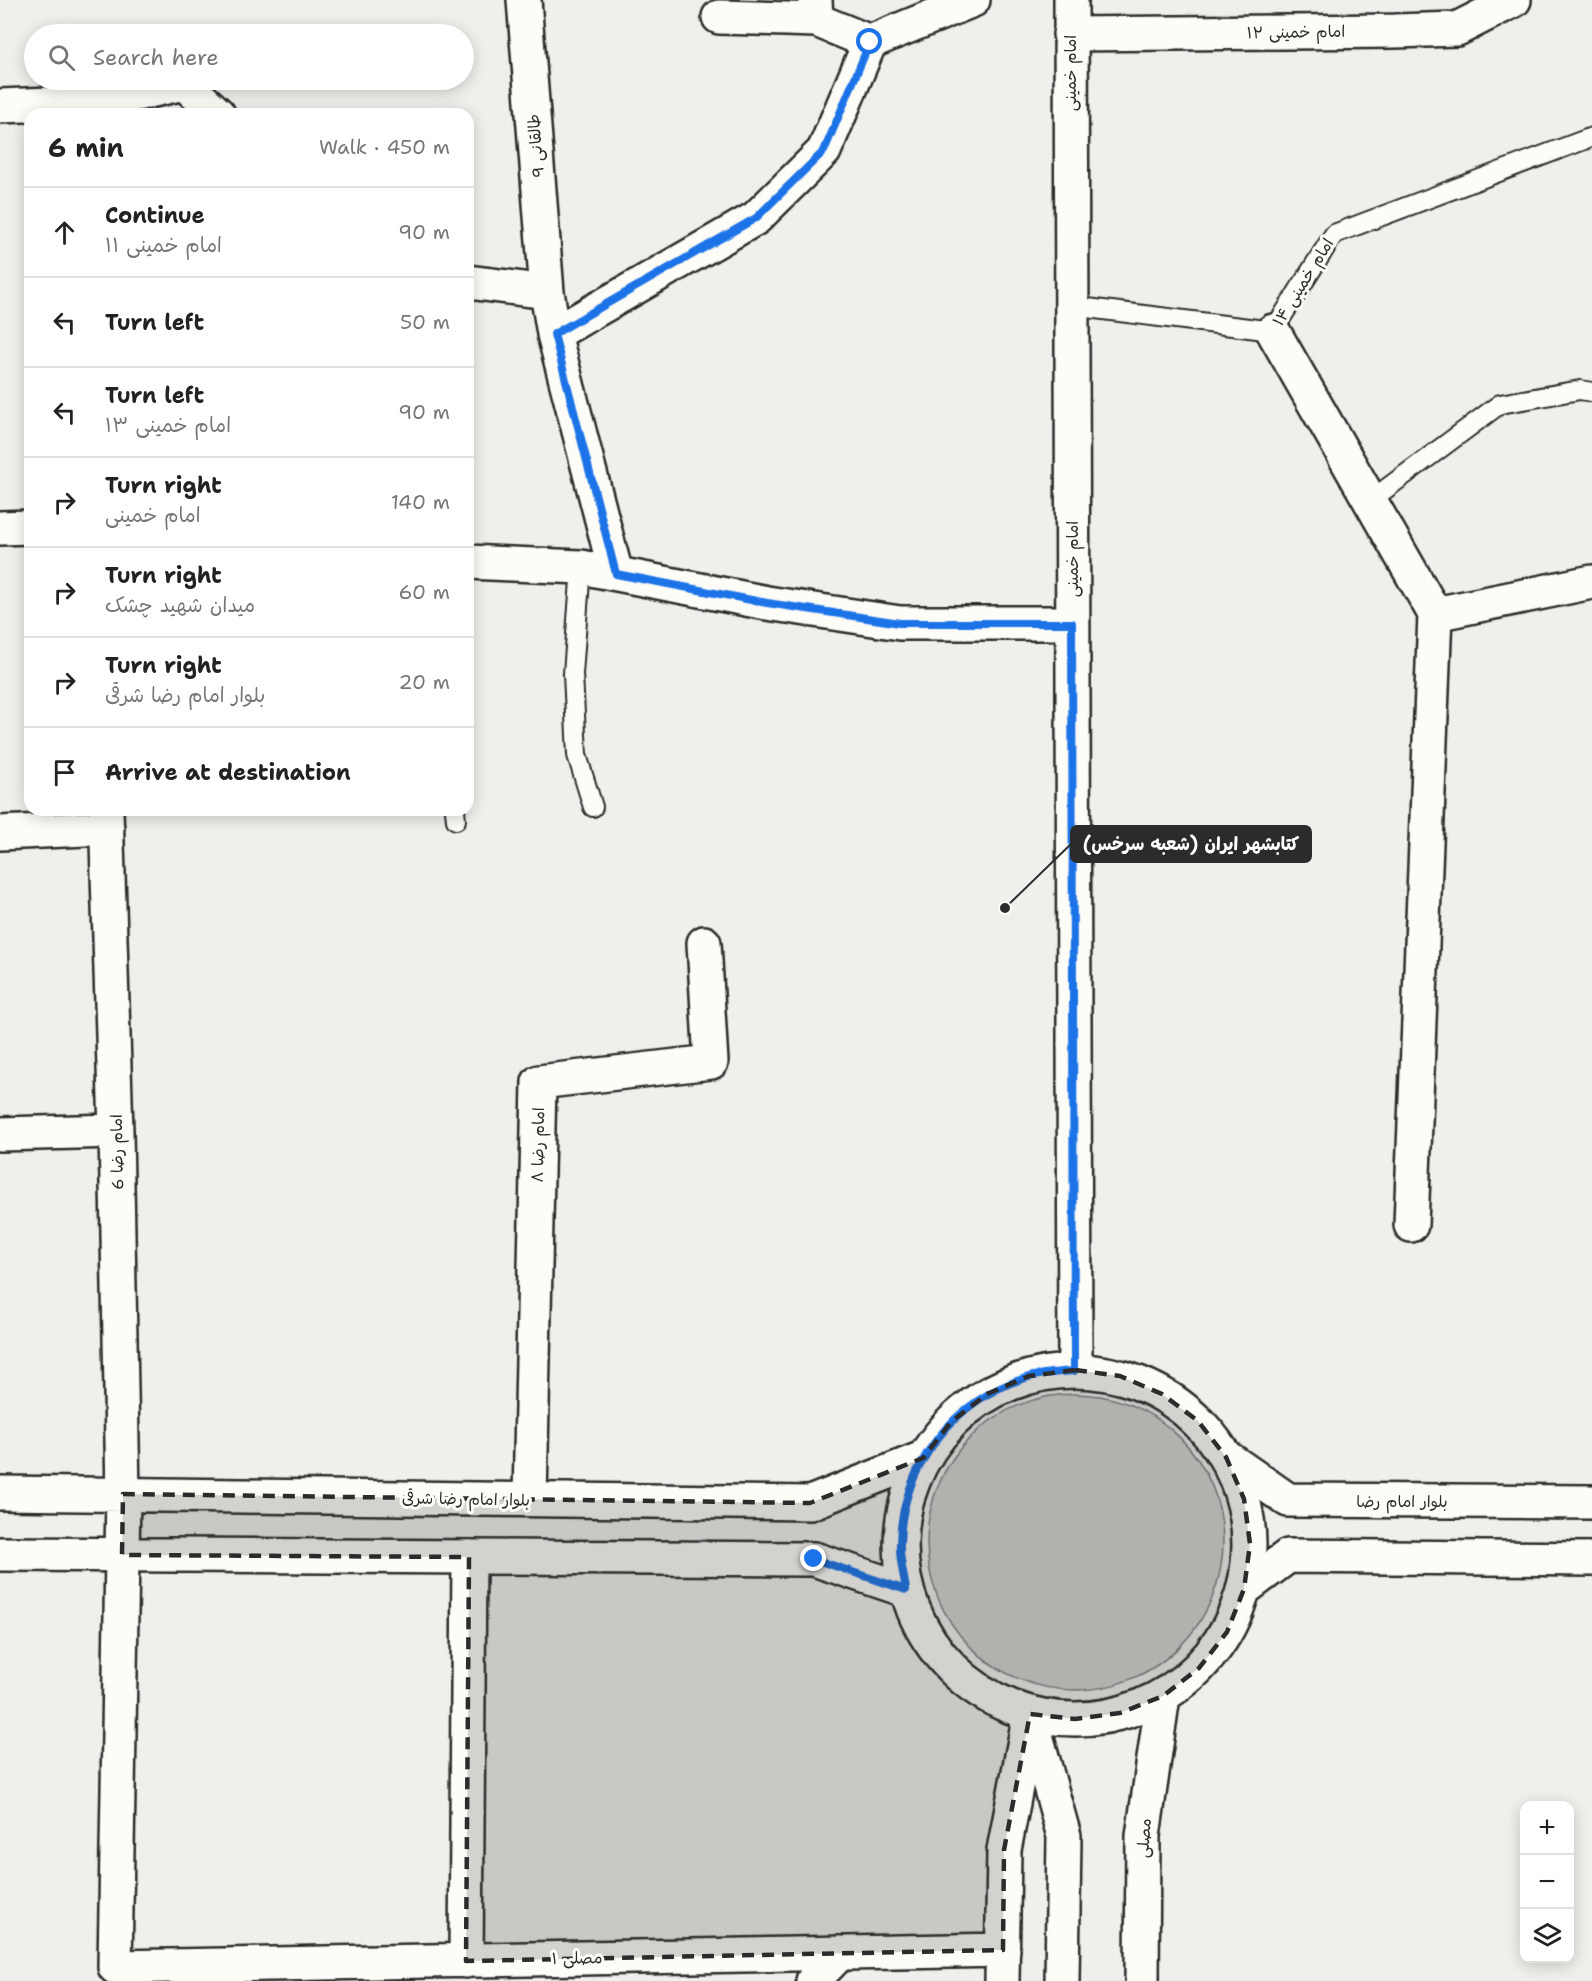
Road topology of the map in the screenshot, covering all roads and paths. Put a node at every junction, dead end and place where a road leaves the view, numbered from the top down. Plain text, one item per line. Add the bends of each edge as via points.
1 (524, 0) edge
2 (973, 0) edge
3 (1071, 0) edge
4 (1515, 0) edge
5 (815, 10) edge
6 (719, 17) dead end
7 (1070, 34) junction
8 (870, 42) junction
9 (154, 90) edge
10 (192, 90) edge
11 (0, 106) edge
12 (211, 108) edge
13 (1592, 137) edge
14 (474, 283) edge
15 (547, 292) junction
16 (1071, 306) junction
17 (1274, 331) junction
18 (554, 334) junction
19 (1592, 392) edge
20 (1371, 500) junction
21 (24, 527) edge
22 (0, 528) edge
23 (474, 562) edge
24 (580, 567) junction
25 (616, 574) junction
26 (1592, 582) edge
27 (1435, 614) junction
28 (1072, 623) junction
29 (593, 807) dead end
30 (107, 819) edge
31 (0, 833) edge
32 (704, 943) dead end
33 (116, 1131) junction
34 (0, 1134) edge
35 (1411, 1225) dead end
36 (1074, 1371) junction
37 (1227, 1457) junction
38 (923, 1458) junction
39 (0, 1492) edge
40 (123, 1494) junction
41 (531, 1499) junction
42 (1592, 1502) edge
43 (0, 1554) edge
44 (122, 1555) junction
45 (469, 1557) junction
46 (1592, 1559) edge
47 (1244, 1589) junction
48 (906, 1590) junction
49 (1163, 1696) junction
50 (1030, 1714) junction
51 (466, 1960) junction
52 (1002, 1965) edge
53 (115, 1967) joint
54 (838, 1967) edge
55 (813, 1981) edge
56 (1062, 1981) edge
57 (1142, 1981) edge

1 - 15 street, طالقانی 9
2 - 8 street
3 - 7 street, امام خمینی
4 - 7 street, امام خمینی ۱۲ via 1457,29
5 - 6 street
5 - 8 street
7 - 16 street, امام خمینی
8 - 18 street via 824,151 756,218
9 - 11 street via 102,102
10 - 12 street
13 - 17 lane, امام خمینی ۱۴ via 1334,234
14 - 15 street
15 - 18 street, طالقانی 9
16 - 17 lane, امام خمینی ۱۴
16 - 28 street, امام خمینی
17 - 20 street
18 - 25 street, طالقانی 9
19 - 20 lane via 1580,390 1500,404
20 - 27 street
21 - 22 street
23 - 24 street
24 - 25 street
24 - 29 lane via 573,674 577,755
25 - 28 street via 900,623
26 - 27 street
27 - 35 street
28 - 36 street, امام خمینی
30 - 31 street
30 - 33 street, امام رضا 6
32 - 41 street, امام رضا ۸ via 711,1062 539,1082
33 - 34 street
33 - 40 street, امام رضا 6
36 - 37 street via 1120,1376 1162,1394 1198,1421
36 - 38 street via 1029,1376 987,1394 951,1422
37 - 42 street, بلوار امام رضا via 1288,1500
37 - 47 street via 1244,1499 1250,1544
38 - 41 street, بلوار امام رضا شرقی via 810,1503
38 - 48 street via 906,1500 900,1545
39 - 40 street, بلوار امام رضا شرقی
40 - 41 street, بلوار امام رضا شرقی
40 - 44 street, امام رضا 6
43 - 44 street
44 - 45 street
44 - 53 street, امام رضا 6
45 - 48 street via 814,1559
45 - 51 street
46 - 47 street via 1288,1556
47 - 49 street via 1227,1632 1199,1668
48 - 50 street via 923,1632 951,1669 987,1696
49 - 50 street via 1120,1713 1075,1719
49 - 57 street, مصلی via 1143,1836
50 - 52 street via 1004,1850
50 - 56 street via 1064,1836
51 - 53 street, مصلی ۱
51 - 54 street, مصلی ۱
52 - 54 street, مصلی ۱
54 - 55 street

